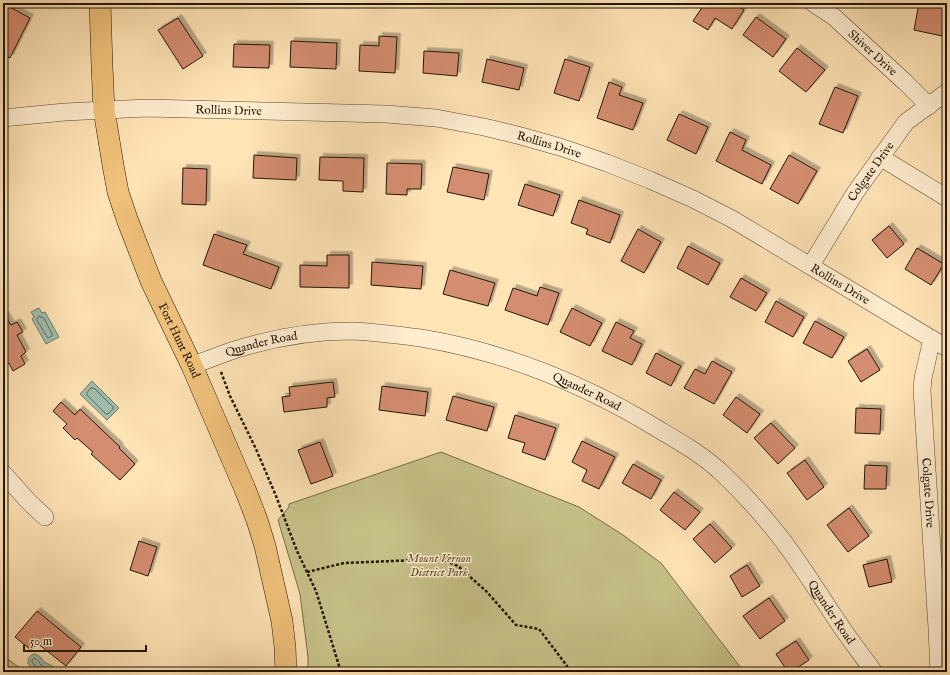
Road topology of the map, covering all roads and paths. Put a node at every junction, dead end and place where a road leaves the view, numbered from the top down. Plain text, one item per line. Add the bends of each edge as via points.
1 (100, 3) edge
2 (813, 3) edge
3 (947, 92) edge
4 (929, 106) junction
5 (104, 110) junction
6 (3, 118) edge
7 (880, 157) junction
8 (947, 198) edge
9 (811, 266) junction
10 (932, 339) junction
11 (947, 348) edge
12 (215, 357) junction
13 (192, 366) junction
14 (3, 473) edge
15 (45, 517) dead end
16 (307, 572) junction
17 (286, 672) edge
18 (341, 672) edge
19 (565, 672) edge
20 (874, 672) edge
21 (939, 672) edge

1 - 5 main road, Fort Hunt Road
2 - 4 street, Shiver Drive via 834,17
3 - 4 street, Colgate Drive
4 - 7 street, Colgate Drive via 906,122
5 - 6 street, Rollins Drive
5 - 9 street, Rollins Drive via 147,108 386,114 436,118 484,127 560,147 650,180 732,219
5 - 13 main road, Fort Hunt Road via 117,185 127,219 151,281
7 - 8 street
7 - 9 street, Colgate Drive
9 - 10 street, Rollins Drive
10 - 11 street, Rollins Drive
10 - 21 street, Colgate Drive via 922,390
12 - 13 street, Quander Road
12 - 16 path
12 - 20 street, Quander Road via 274,340 311,334 352,331 395,334 444,342 492,354 593,393 684,445 720,472 751,502 800,564
13 - 17 main road, Fort Hunt Road via 245,489 265,546 282,621
14 - 15 street
16 - 18 path via 316,591
16 - 19 path via 344,563 441,559 458,566 486,591 516,625 539,629 567,666

